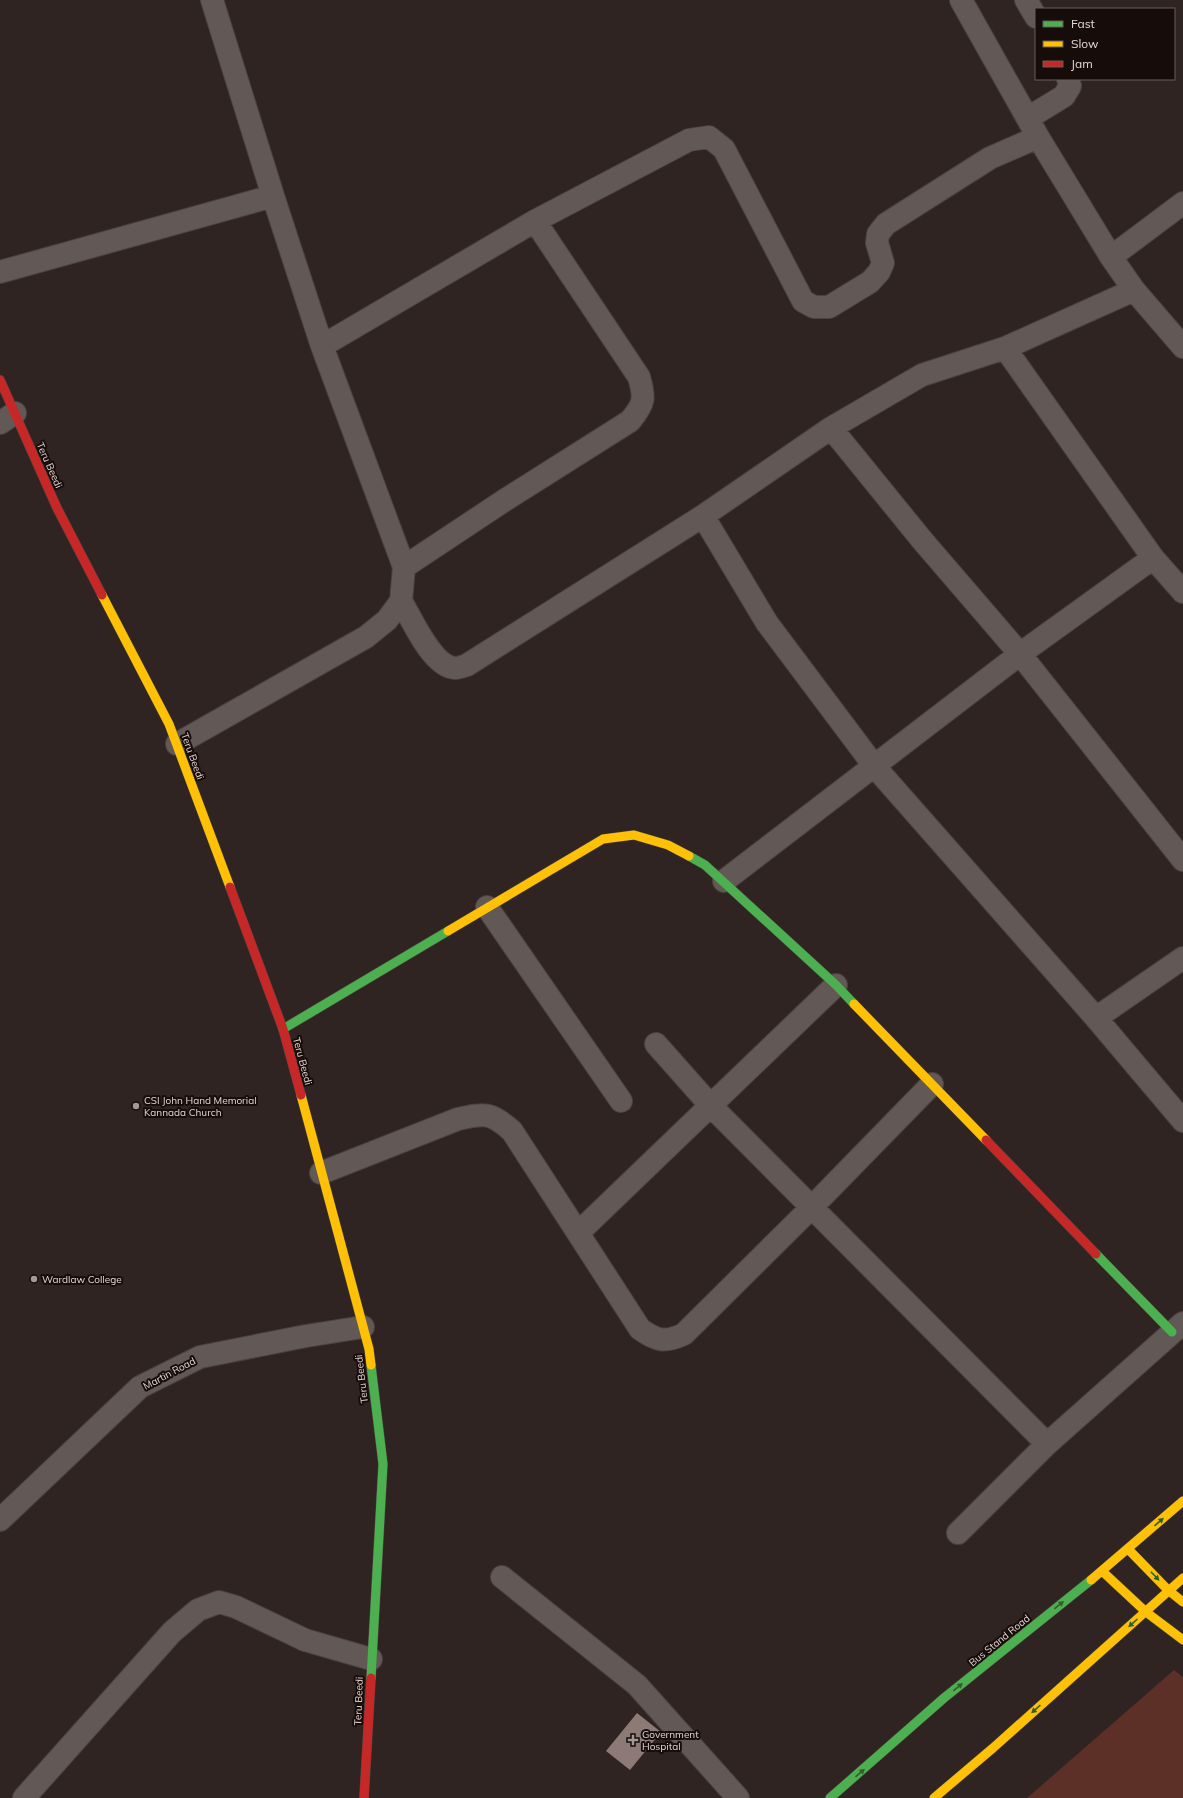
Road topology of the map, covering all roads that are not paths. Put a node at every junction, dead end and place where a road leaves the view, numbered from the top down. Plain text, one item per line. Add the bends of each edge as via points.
1 (212, 0) edge
2 (961, 0) edge
3 (1026, 0) edge
4 (1035, 15) edge
5 (1068, 80) edge
6 (1033, 127) junction
7 (273, 196) junction
8 (1183, 203) edge
9 (535, 221) junction
10 (1111, 257) junction
11 (0, 272) edge
12 (1134, 290) junction
13 (322, 346) junction
14 (1183, 347) edge
15 (1005, 348) junction
16 (0, 380) edge
17 (7, 418) edge
18 (831, 428) junction
19 (703, 516) junction
20 (1153, 558) junction
21 (404, 567) junction
22 (1183, 592) edge
23 (401, 601) junction
24 (1020, 654) junction
25 (177, 744) junction
26 (875, 767) junction
27 (1183, 860) edge
28 (724, 881) junction
29 (487, 907) junction
30 (1183, 958) edge
31 (836, 985) junction
32 (1096, 1018) junction
33 (283, 1029) junction
34 (656, 1044) dead end
35 (932, 1084) junction
36 (621, 1101) dead end
37 (711, 1106) junction
38 (1183, 1121) edge
39 (321, 1172) junction
40 (812, 1207) junction
41 (578, 1233) junction
42 (363, 1327) junction
43 (1178, 1328) edge
44 (1047, 1444) junction
45 (1183, 1501) edge
46 (0, 1520) edge
47 (958, 1533) dead end
48 (1128, 1549) junction
49 (1102, 1571) junction
50 (502, 1577) dead end
51 (1183, 1578) edge
52 (1168, 1590) junction
53 (1183, 1602) edge
54 (1146, 1612) junction
55 (1183, 1640) edge
56 (371, 1659) junction
57 (24, 1798) edge
58 (364, 1798) edge
59 (738, 1798) edge
60 (830, 1798) edge
61 (934, 1798) edge

1 - 7 street
2 - 6 street
3 - 4 street
5 - 6 street via 1070,86 1064,96
6 - 9 street via 990,158 886,224 878,234 877,243 883,263 879,272 870,282 829,306 814,307 803,301 724,149 709,137 689,140
6 - 10 street
7 - 11 street
7 - 13 street
8 - 10 street
9 - 13 street
9 - 21 street via 639,377 643,393 641,408 630,420
10 - 12 street
12 - 14 street
12 - 15 street
13 - 21 street
15 - 18 street via 922,375
15 - 20 street
16 - 17 main road, Teru Beedi
17 - 25 main road, Teru Beedi via 57,508
18 - 19 street
18 - 24 street via 922,540
19 - 23 street via 467,665 455,668 441,663 427,647
19 - 26 street via 767,623
20 - 22 street
20 - 24 street
21 - 23 street
23 - 25 street via 387,620 366,637
24 - 26 street
24 - 27 street
25 - 33 main road, Teru Beedi
26 - 28 street
26 - 32 street
28 - 29 main road via 705,865 668,845 634,835 603,839
28 - 31 main road
29 - 33 main road
29 - 36 street
30 - 32 street
31 - 35 main road
31 - 37 street
32 - 38 street
33 - 39 main road, Teru Beedi
34 - 37 street
35 - 40 street
35 - 43 main road
37 - 40 street
37 - 41 street
39 - 41 street via 458,1119 482,1114 500,1120 512,1131
39 - 42 main road, Teru Beedi
40 - 41 street via 684,1334 672,1340 655,1339 640,1329
40 - 44 street
42 - 46 street, Martin Road via 200,1357 140,1387
42 - 56 main road, Teru Beedi via 369,1349 383,1464
43 - 44 street
44 - 47 street
48 -> 45 main road, Bus Stand Road
48 - 49 main road, Bus Stand Road
48 -> 52 main road
49 - 54 main road
60 -> 49 main road, Bus Stand Road via 944,1698
50 - 59 street via 637,1685
51 - 52 main road
52 - 53 main road
52 - 54 main road
54 - 55 main road
54 -> 61 main road
56 - 57 street via 305,1640 219,1602 198,1610 172,1632
56 - 58 main road, Teru Beedi

